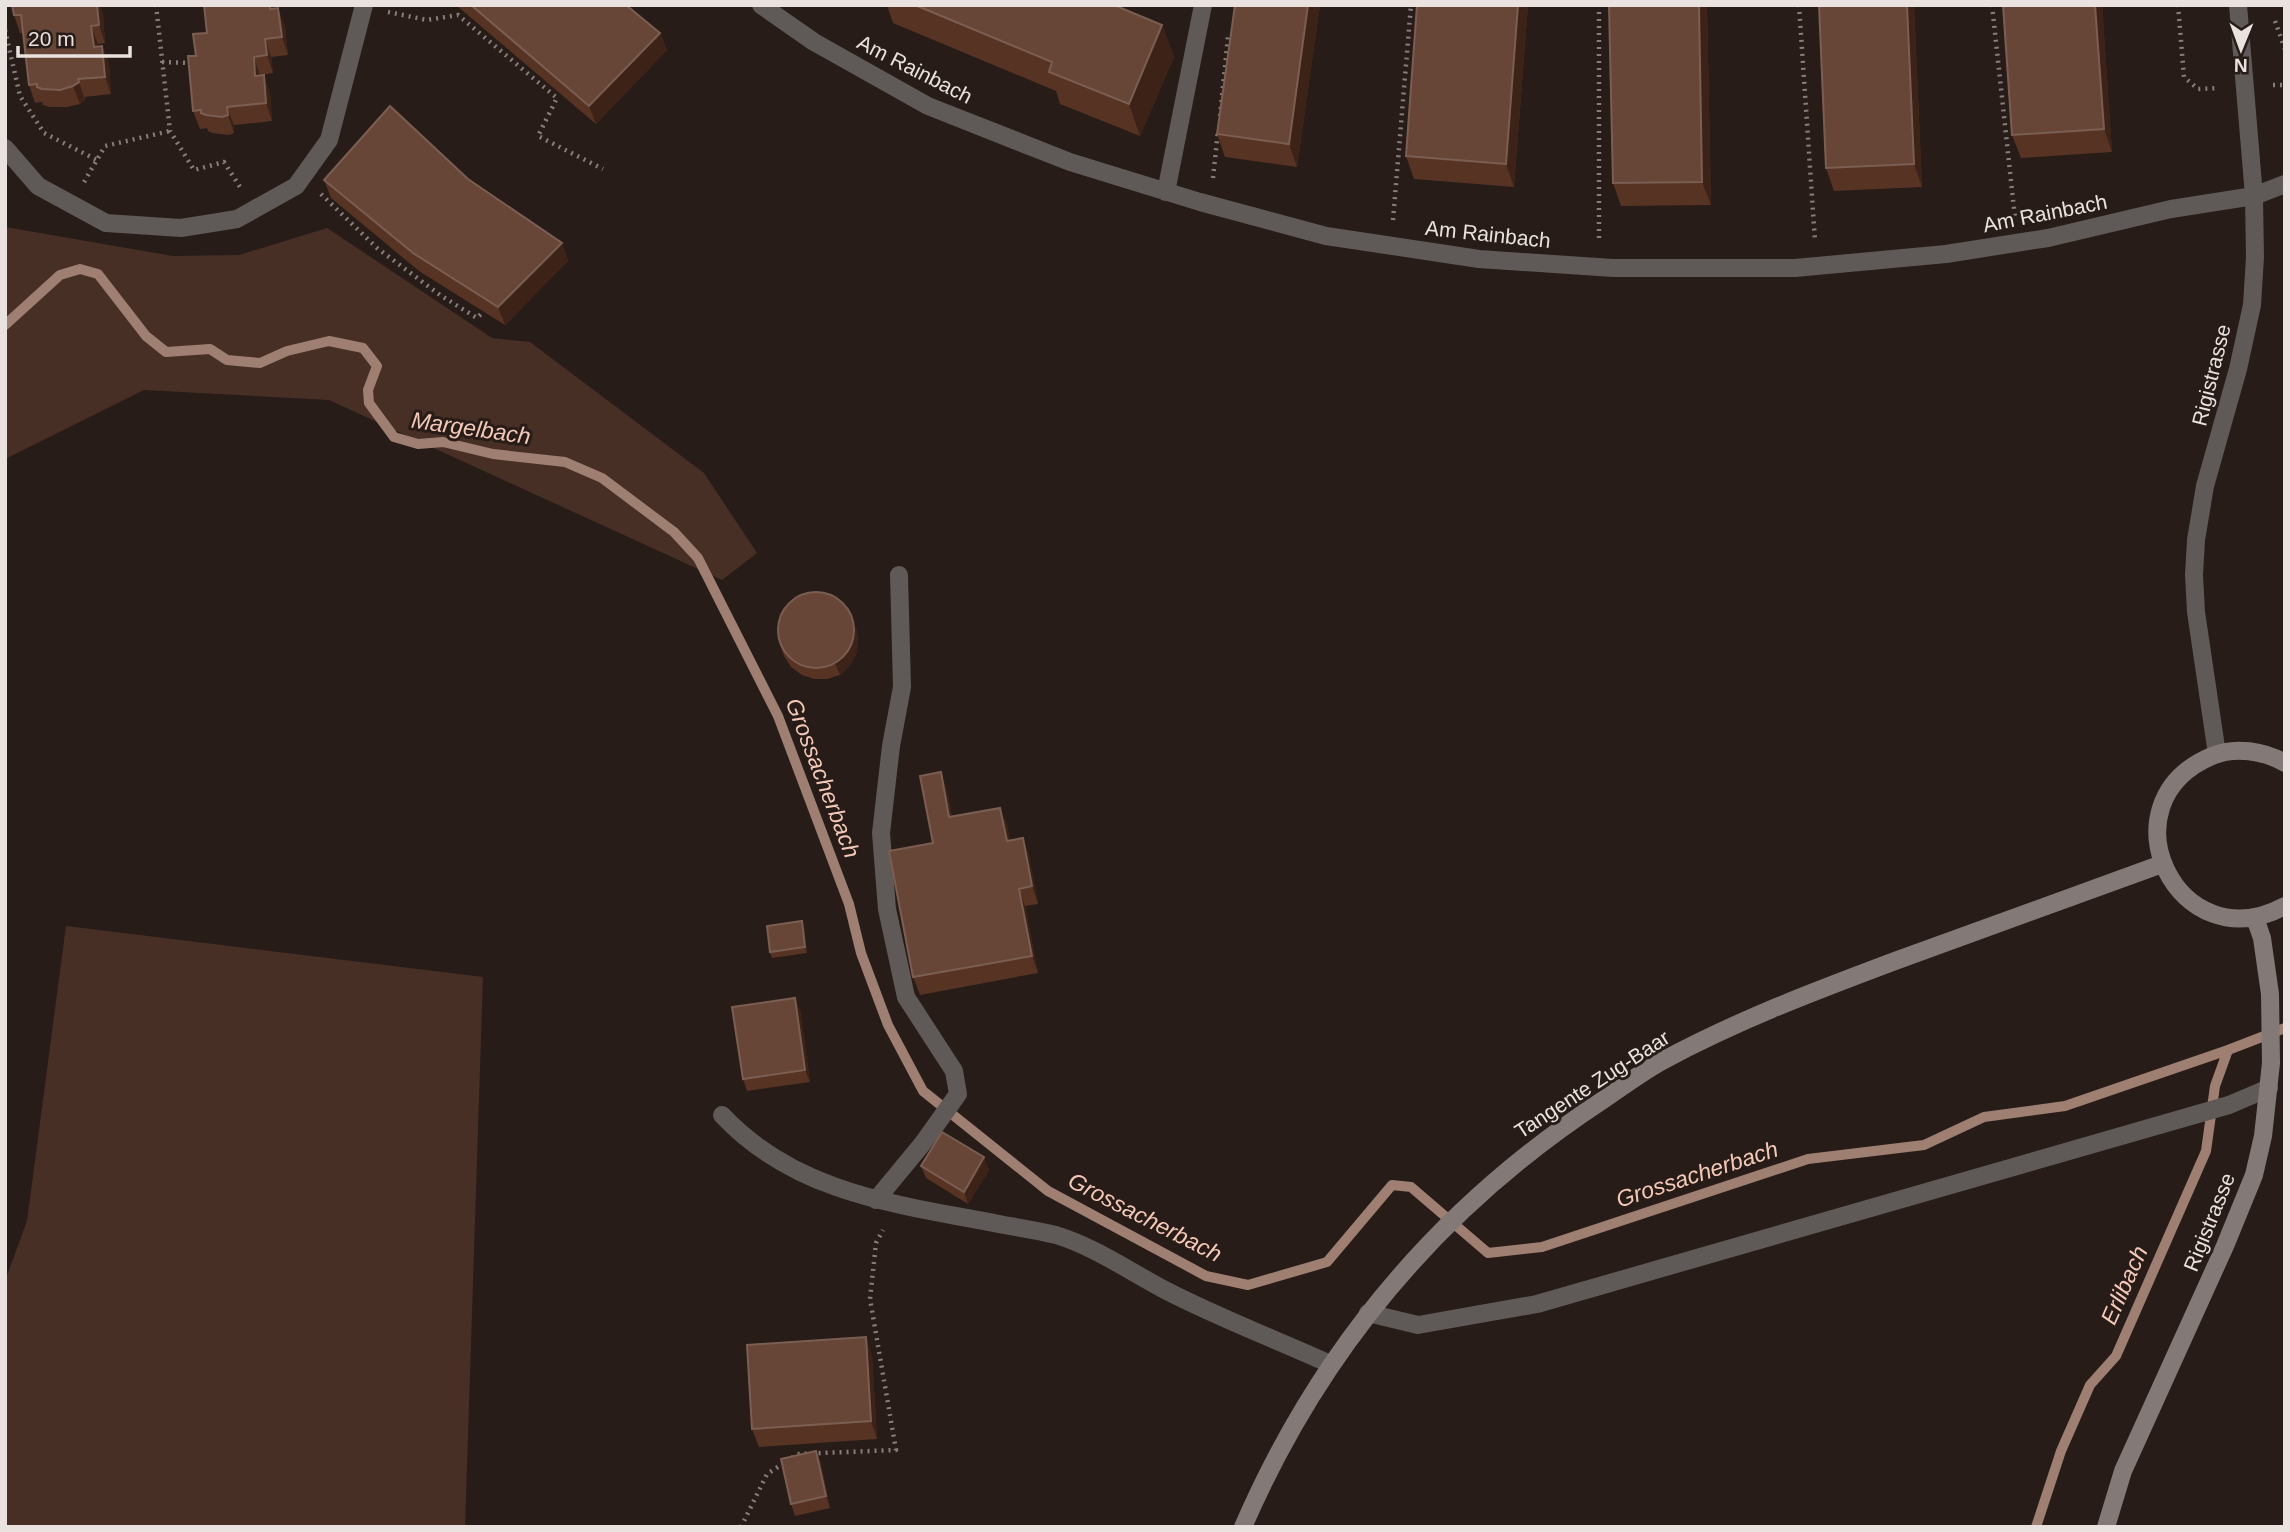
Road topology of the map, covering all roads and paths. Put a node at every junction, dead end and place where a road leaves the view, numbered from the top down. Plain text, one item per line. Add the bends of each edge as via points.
1 (156, 5) edge
2 (761, 5) edge
3 (1203, 5) edge
4 (1411, 5) edge
5 (1599, 5) edge
6 (1799, 5) edge
7 (1992, 5) edge
8 (2178, 5) edge
9 (364, 6) edge
10 (2242, 8) edge
11 (2275, 21) dead end
12 (5, 30) edge
13 (1229, 32) edge
14 (2285, 49) edge
15 (162, 62) junction
16 (201, 63) edge
17 (2245, 87) junction
18 (170, 131) junction
19 (5, 148) edge
20 (97, 160) junction
21 (603, 169) dead end
22 (303, 177) junction
23 (2285, 184) edge
24 (1166, 192) junction
25 (2254, 196) junction
26 (72, 204) junction
27 (1210, 205) junction
28 (255, 209) junction
29 (371, 231) edge
30 (366, 236) junction
31 (2017, 243) junction
32 (1390, 245) junction
33 (1816, 266) junction
34 (1598, 267) junction
35 (483, 312) edge
36 (899, 575) dead end
37 (2217, 754) junction
38 (2285, 763) edge
39 (2162, 864) junction
40 (2285, 906) edge
41 (2255, 918) junction
42 (2269, 1088) junction
43 (722, 1115) dead end
44 (876, 1200) junction
45 (896, 1205) junction
46 (1368, 1313) junction
47 (1330, 1364) junction
48 (741, 1527) edge
49 (1243, 1527) edge
50 (2106, 1527) edge

1 - 15 path
2 - 24 street, Am Rainbach via 814,42 928,106 1070,162
3 - 24 street
4 - 32 path
5 - 34 path
6 - 33 path
7 - 31 path
8 - 17 path via 2184,78 2198,89
9 - 21 path via 427,20 458,15 557,98 538,136
9 - 22 street via 329,140
10 - 17 street, Rigistrasse
11 - 14 path
12 - 20 path via 20,96 44,133
13 - 27 path
15 - 16 path
15 - 18 path
17 - 25 street, Rigistrasse
18 - 20 path via 105,146
18 - 28 path via 194,170 224,162
19 - 26 street via 38,186
20 - 26 path
22 - 28 street via 296,186
22 - 30 path
23 - 25 street, Am Rainbach
24 - 27 street, Am Rainbach
25 - 31 street, Am Rainbach
25 - 37 street, Rigistrasse via 2252,305 2196,540 2196,612
26 - 28 street via 106,223 181,228 237,219
27 - 32 street, Am Rainbach via 1326,236
29 - 30 path
30 - 35 path via 440,295 477,318
31 - 33 street, Am Rainbach
32 - 34 street, Am Rainbach via 1479,259
33 - 34 street, Am Rainbach
36 - 44 street via 902,687 881,832 887,909 906,997 954,1071 958,1094
37 - 38 main road via 2257,752
37 - 39 main road via 2196,763 2165,797 2157,830
39 - 41 main road via 2172,884 2189,901 2232,919
39 - 46 main road, Tangente Zug-Baar via 1766,1009 1660,1062 1535,1147 1464,1208
40 - 41 main road
41 - 42 main road, Rigistrasse via 2270,994
42 - 46 street via 2229,1105 1537,1304 1419,1325
42 - 50 main road, Rigistrasse via 2253,1175 2123,1471
43 - 44 street via 771,1157 840,1190
44 - 45 street
45 - 47 street via 1057,1236
45 - 48 path via 876,1242 870,1299 896,1451 797,1454 767,1474
46 - 47 main road, Tangente Zug-Baar
47 - 49 main road, Tangente Zug-Baar via 1285,1439

